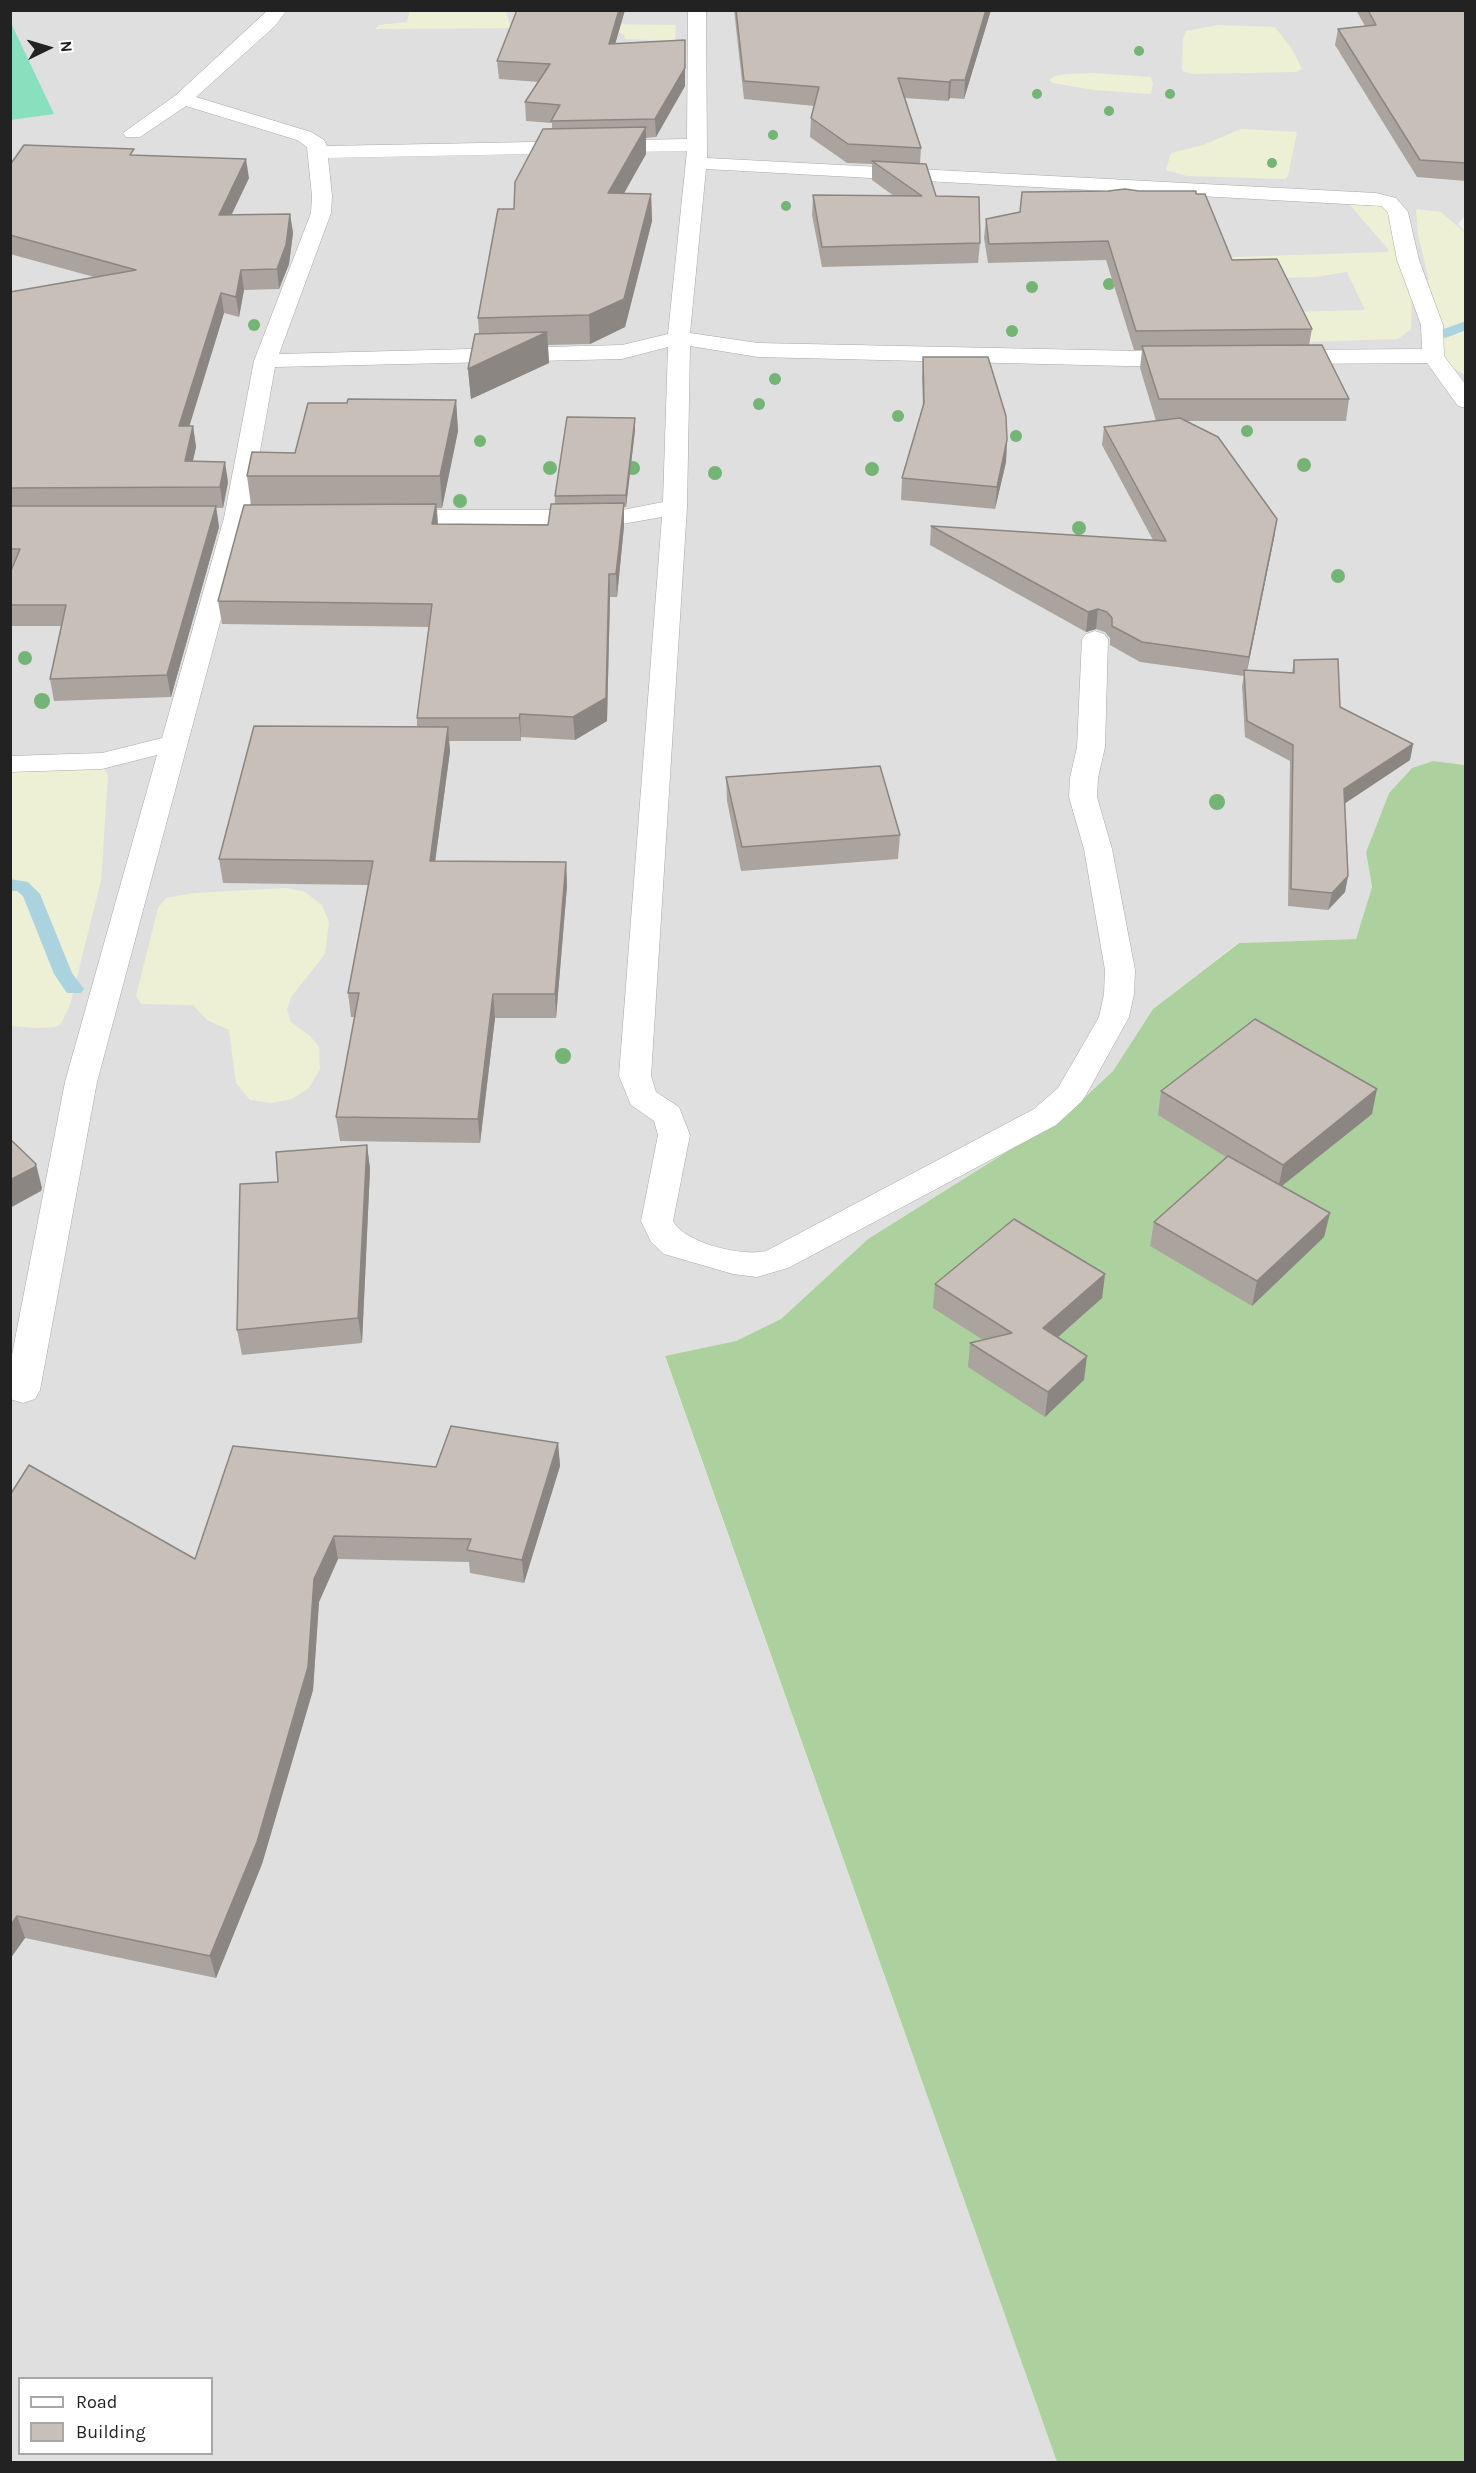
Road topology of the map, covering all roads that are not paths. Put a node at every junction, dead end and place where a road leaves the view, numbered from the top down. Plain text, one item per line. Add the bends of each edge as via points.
1 (278, 10) edge
2 (697, 10) edge
3 (183, 99) junction
4 (133, 133) dead end
5 (319, 152) junction
6 (697, 154) junction
7 (679, 338) junction
8 (1432, 356) junction
9 (1209, 358) edge
10 (1268, 358) edge
11 (265, 361) junction
12 (1466, 401) edge
13 (675, 507) junction
14 (367, 517) edge
15 (1095, 639) dead end
16 (174, 743) junction
17 (10, 764) edge
18 (23, 1390) dead end

1 - 3 street
2 - 6 street
3 - 4 street
3 - 5 street via 304,136 317,144
5 - 6 street
5 - 11 street via 321,213
6 - 7 street
6 - 8 street via 1382,200 1398,212 1408,260 1432,325
7 - 9 street via 758,350
7 - 11 street via 622,352
7 - 13 street
8 - 10 street
8 - 12 street
11 - 16 street via 235,518
13 - 14 street via 622,517
13 - 15 street via 635,1076 642,1098 668,1114 674,1135 657,1221 675,1246 734,1262 757,1265 776,1260 1045,1117 1070,1095 1114,1017 1119,994 1120,970 1098,849 1083,797 1091,747
16 - 17 street via 102,761
16 - 18 street via 81,1082

